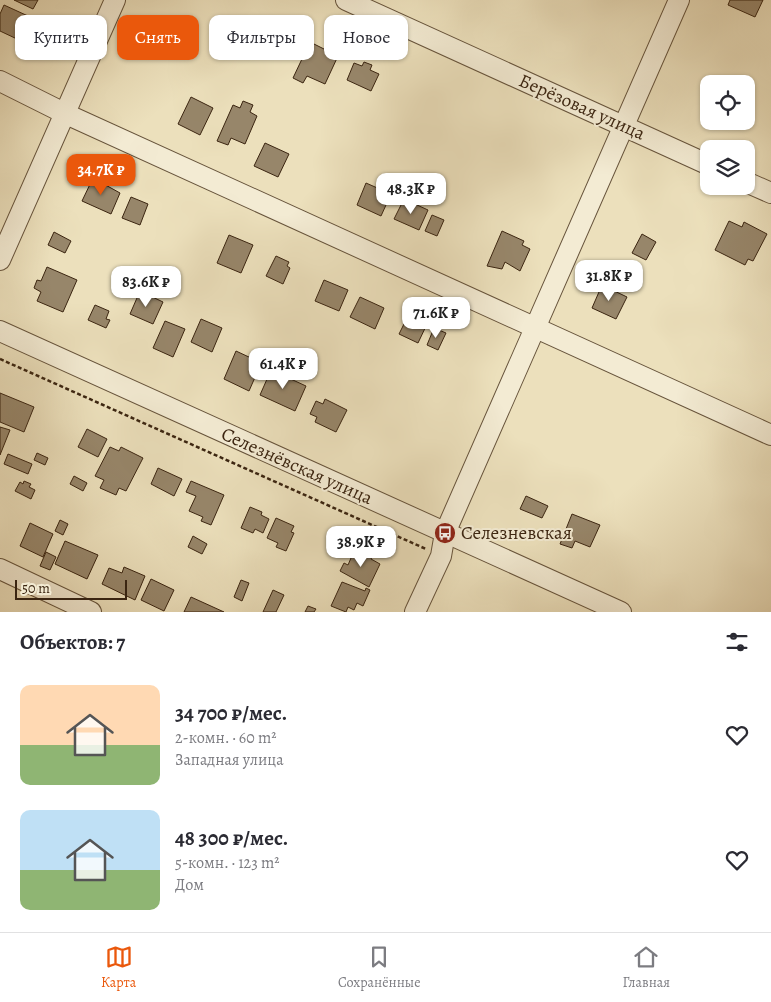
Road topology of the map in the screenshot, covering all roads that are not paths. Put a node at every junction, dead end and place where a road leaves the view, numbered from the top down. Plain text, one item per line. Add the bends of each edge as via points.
1 (114, 0) edge
2 (346, 0) edge
3 (679, 0) edge
4 (0, 81) edge
5 (66, 114) junction
6 (623, 126) junction
7 (700, 161) edge
8 (755, 186) edge
9 (771, 193) edge
10 (0, 260) edge
11 (535, 326) junction
12 (0, 331) edge
13 (771, 435) edge
14 (445, 533) junction
15 (0, 569) edge
16 (91, 612) edge
17 (415, 612) edge
18 (621, 612) edge

1 - 5 street
2 - 6 street, Берёзовая улица
3 - 6 street
4 - 5 street
5 - 10 street
5 - 11 street
6 - 7 street, Берёзовая улица
6 - 11 street
8 - 9 street
11 - 13 street
11 - 14 street
12 - 14 street, Селезнёвская улица
14 - 17 street via 441,556
14 - 18 street, Селезнёвская улица
15 - 16 street

